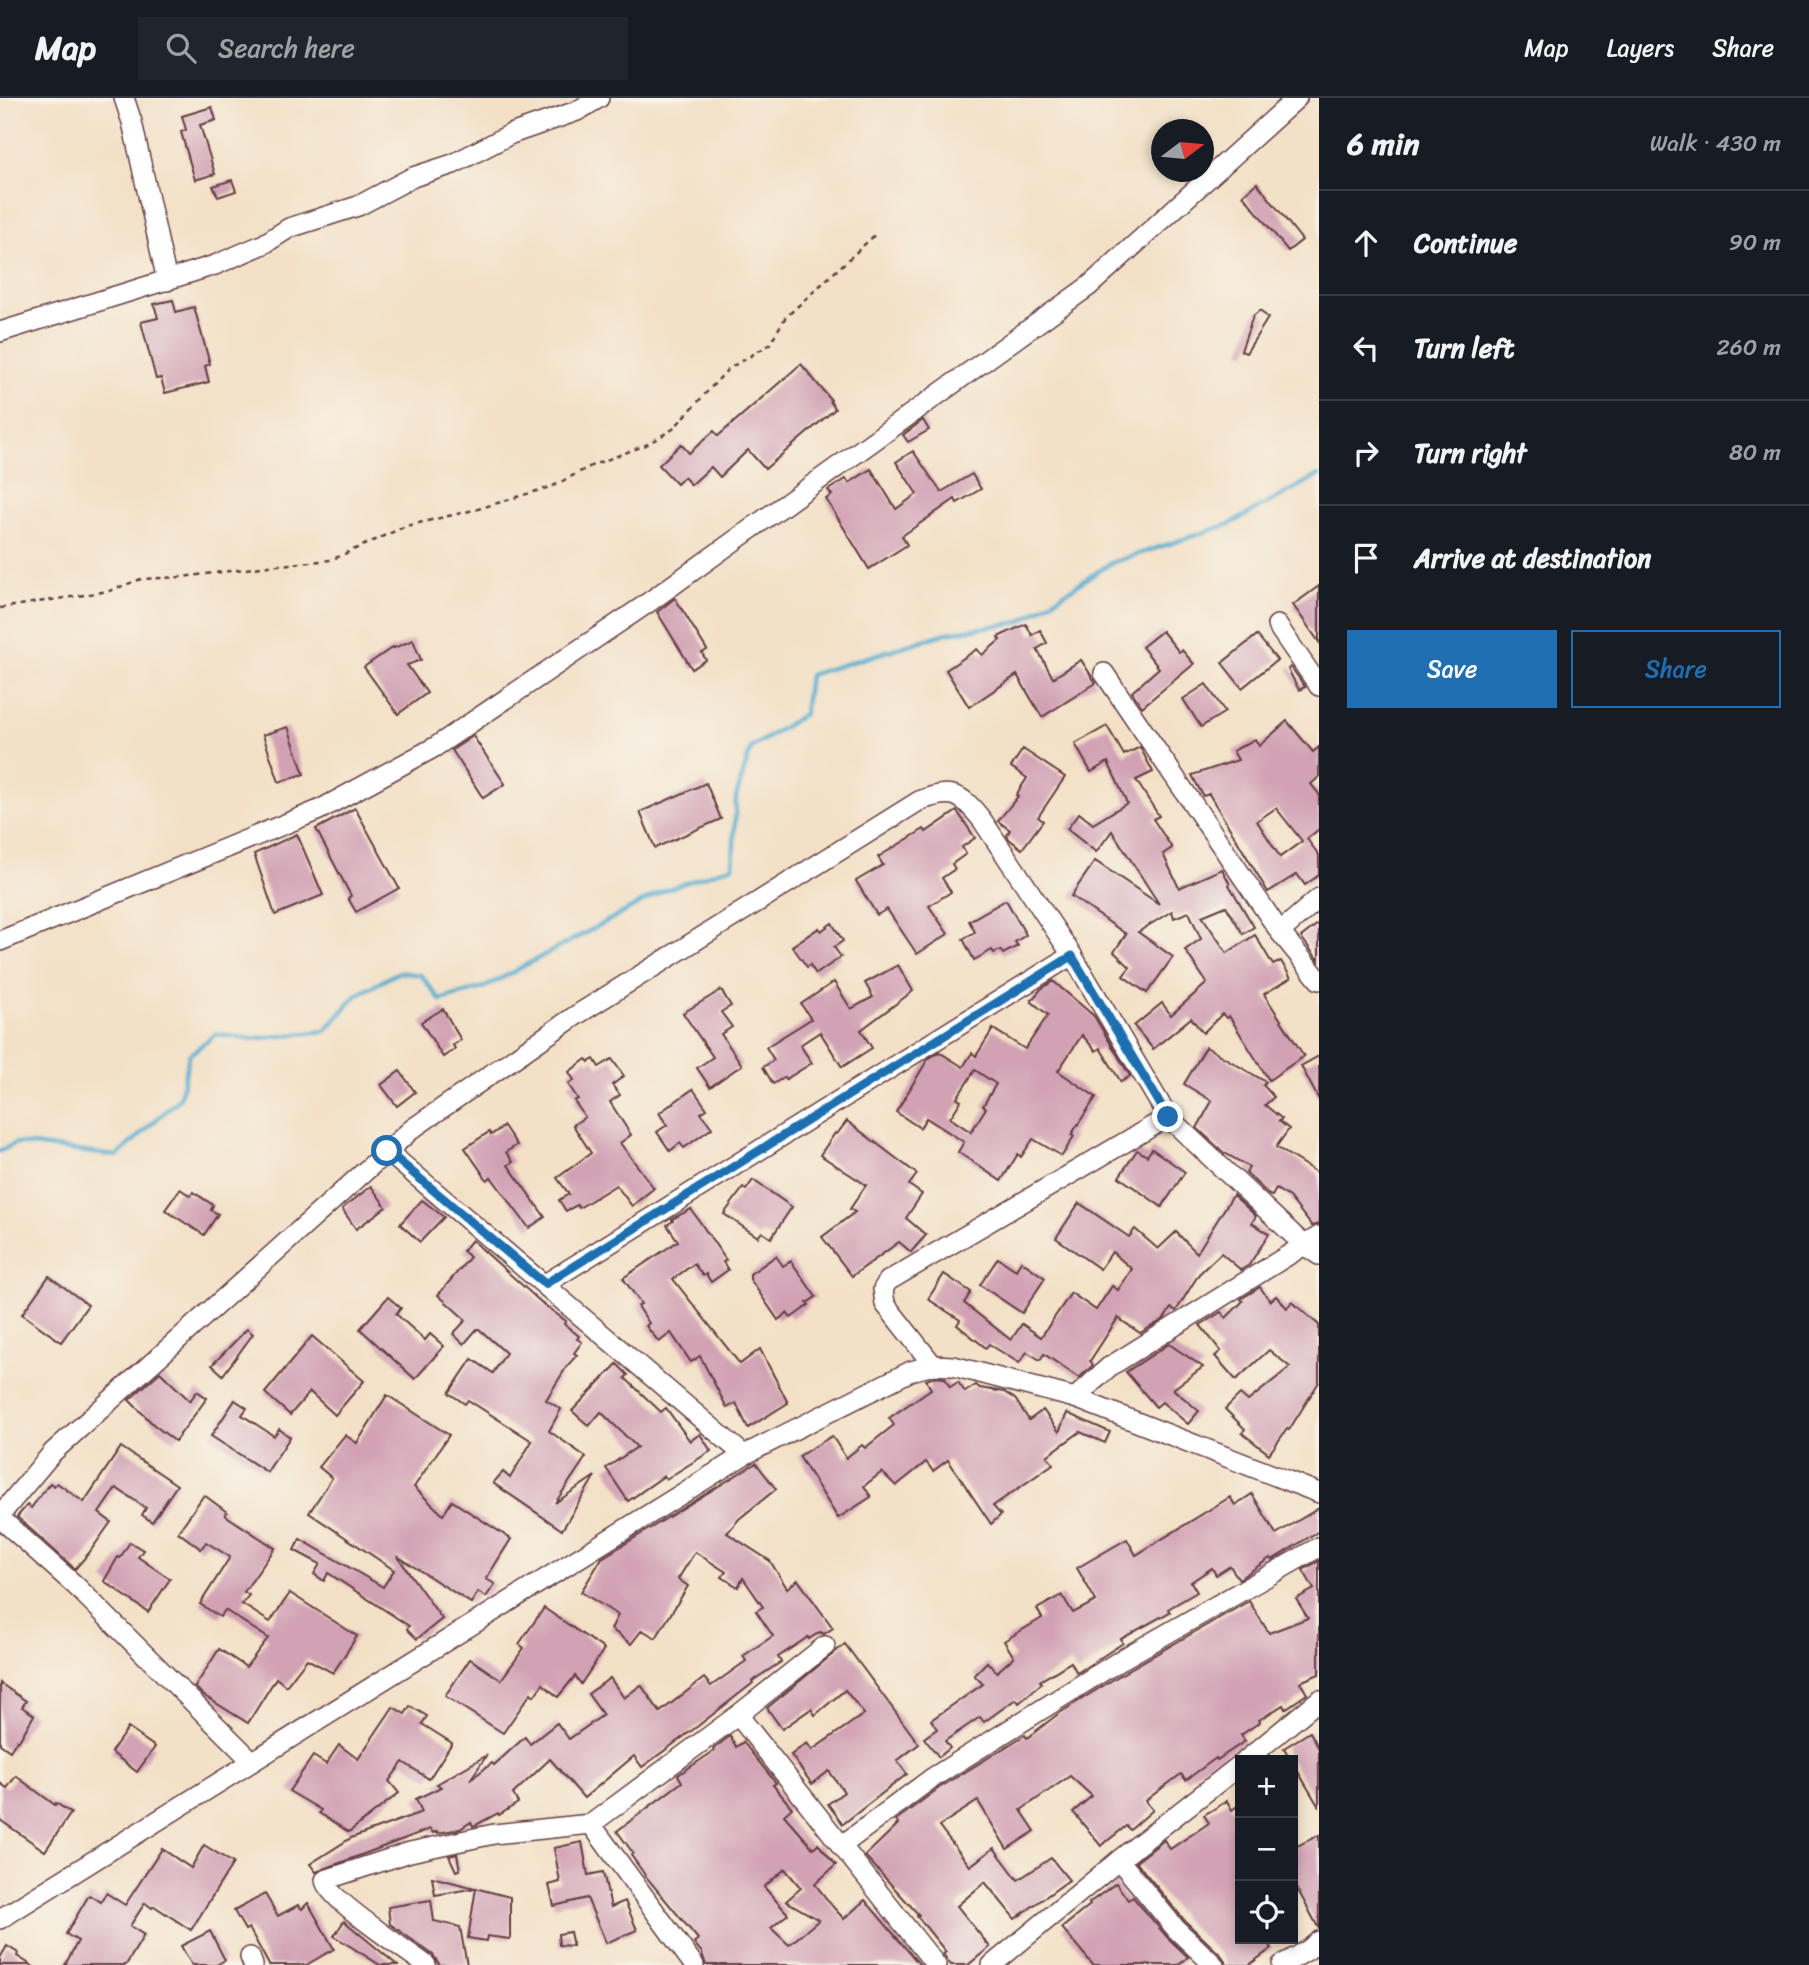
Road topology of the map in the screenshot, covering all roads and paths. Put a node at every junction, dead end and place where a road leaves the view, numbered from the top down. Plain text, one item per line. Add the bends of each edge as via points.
1 (124, 98) edge
2 (599, 98) edge
3 (1297, 98) edge
4 (877, 233) dead end
5 (167, 281) junction
6 (0, 332) edge
7 (0, 608) edge
8 (1276, 625) dead end
9 (1104, 673) dead end
10 (1319, 686) edge
11 (1319, 898) edge
12 (1280, 932) junction
13 (0, 941) edge
14 (1072, 956) junction
15 (1319, 980) edge
16 (1168, 1117) junction
17 (387, 1151) junction
18 (1314, 1245) edge
19 (545, 1284) junction
20 (933, 1364) junction
21 (1075, 1398) junction
22 (744, 1455) junction
23 (1319, 1493) edge
24 (0, 1517) edge
25 (1319, 1547) edge
26 (825, 1646) dead end
27 (1319, 1700) edge
28 (738, 1715) junction
29 (1252, 1755) edge
30 (252, 1761) junction
31 (1235, 1769) edge
32 (591, 1824) junction
33 (841, 1846) junction
34 (1119, 1860) junction
35 (0, 1919) edge
36 (1319, 1941) edge
37 (426, 1965) edge
38 (694, 1965) edge
39 (936, 1965) edge
40 (992, 1965) edge
41 (1214, 1965) edge
42 (1282, 1965) edge

1 - 5 street
2 - 5 street via 453,164 413,177 358,206 289,228 228,260
3 - 13 street via 1090,286 645,605 435,747 319,810
4 - 7 path via 785,318 769,345 729,369 673,429 553,486 406,526 331,560 141,579 109,591
5 - 6 street
8 - 10 street
9 - 12 street
11 - 12 street
12 - 15 street
14 - 16 street
14 - 17 street via 969,804 956,795 940,793 919,801 575,1016
14 - 19 street
16 - 18 street
16 - 20 street via 888,1281 883,1289 885,1304
17 - 19 street
17 - 24 street via 53,1452
18 - 21 street via 1109,1367
19 - 22 street
20 - 21 street
20 - 22 street
21 - 23 street
22 - 30 street
24 - 30 street
25 - 33 street via 1124,1658 932,1778
26 - 28 street
27 - 29 street
28 - 32 street
28 - 33 street
30 - 35 street
31 - 34 street
32 - 37 street via 494,1834 410,1852 325,1880 327,1888 353,1912
32 - 38 street
33 - 39 street
34 - 40 street
34 - 41 street via 1176,1929
36 - 42 street

